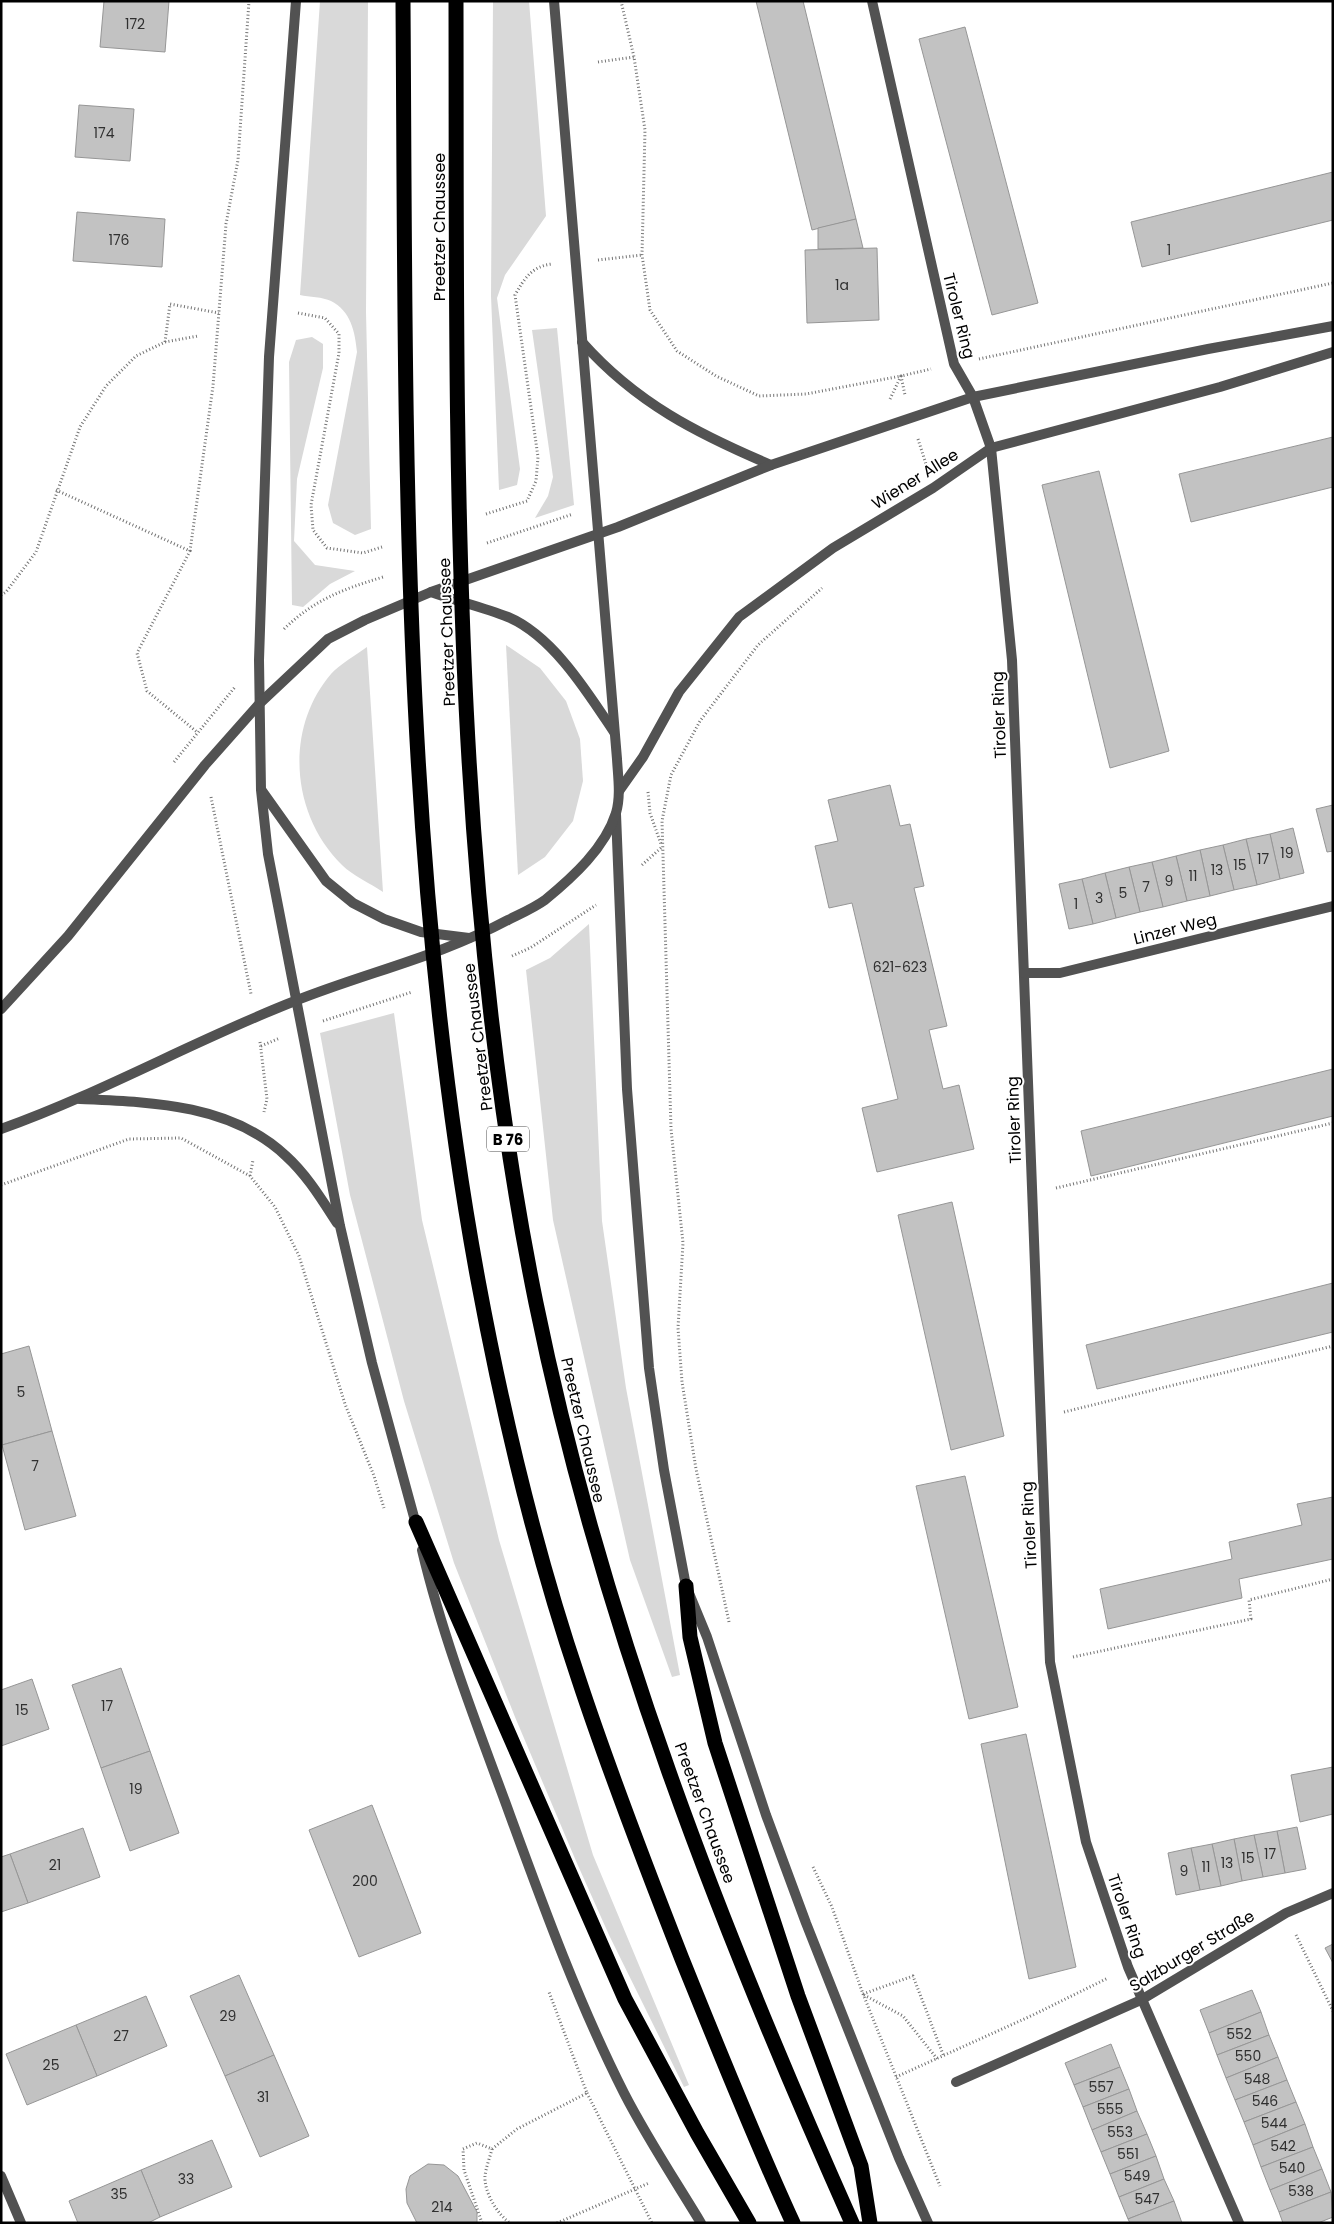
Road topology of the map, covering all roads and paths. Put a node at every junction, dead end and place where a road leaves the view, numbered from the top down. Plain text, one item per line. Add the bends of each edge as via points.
1 (249, 1) edge
2 (296, 1) edge
3 (403, 1) edge
4 (456, 1) edge
5 (554, 1) edge
6 (621, 1) edge
7 (872, 1) edge
8 (634, 57) junction
9 (598, 62) dead end
10 (642, 255) junction
11 (596, 260) dead end
12 (559, 264) dead end
13 (219, 313) junction
14 (298, 313) dead end
15 (1333, 326) edge
16 (198, 336) dead end
17 (165, 342) junction
18 (582, 342) junction
19 (1333, 352) edge
20 (973, 397) junction
21 (912, 419) junction
22 (992, 448) junction
23 (771, 465) junction
24 (933, 488) junction
25 (596, 507) junction
26 (503, 509) dead end
27 (597, 534) junction
28 (505, 537) dead end
29 (190, 551) dead end
30 (363, 554) dead end
31 (826, 585) dead end
32 (431, 592) junction
33 (1, 595) edge
34 (260, 703) junction
35 (614, 732) junction
36 (261, 790) junction
37 (619, 791) junction
38 (616, 813) junction
39 (1333, 906) edge
40 (473, 939) junction
41 (1024, 973) junction
42 (295, 1001) junction
43 (1, 1009) edge
44 (77, 1099) junction
45 (1333, 1123) edge
46 (1, 1129) edge
47 (1, 1185) edge
48 (1032, 1194) junction
49 (340, 1226) junction
50 (1333, 1346) edge
51 (1039, 1418) junction
52 (386, 1513) dead end
53 (416, 1522) junction
54 (1333, 1579) edge
55 (686, 1586) junction
56 (730, 1626) dead end
57 (1050, 1662) junction
58 (812, 1864) dead end
59 (1333, 1893) edge
60 (1286, 1913) junction
61 (1128, 1967) junction
62 (547, 1986) dead end
63 (863, 1994) junction
64 (1141, 2000) junction
65 (1333, 2011) edge
66 (1033, 2015) dead end
67 (944, 2057) dead end
68 (956, 2082) joint
69 (587, 2093) junction
70 (492, 2149) junction
71 (1, 2176) edge
72 (944, 2195) dead end
73 (21, 2223) edge
74 (482, 2223) edge
75 (510, 2223) edge
76 (652, 2223) edge
77 (701, 2223) edge
78 (749, 2223) edge
79 (793, 2223) edge
80 (852, 2223) edge
81 (870, 2223) edge
82 (928, 2223) edge
83 (1239, 2223) edge

1 - 13 path via 239,150 226,224
2 - 34 street via 269,357
3 - 79 highway, Preetzer Chaussee via 408,501 418,780 438,1006 457,1157 478,1281 535,1533 579,1680 664,1912 737,2095
4 - 80 highway, Preetzer Chaussee / B 76 via 460,488 470,765 490,1003 520,1217 559,1404 587,1519 615,1614 645,1704 733,1938
5 - 18 street
6 - 8 path
7 - 20 street, Tiroler Ring via 954,364
8 - 9 path
8 - 10 path via 645,130
10 - 11 path
10 - 21 path via 650,310 677,351 716,376 759,396 806,394 901,376
12 - 26 path via 541,265 526,276 515,295 538,457 536,481 527,501
13 - 17 path via 170,304
13 - 29 path via 213,386
14 - 30 path via 325,318 339,334 339,353 311,505 313,530 327,548
15 - 20 street
16 - 17 path
17 - 33 path via 136,356 106,386 80,427 36,552
18 - 23 street via 600,362 654,407 699,433
18 - 25 street
19 - 22 street, Wiener Allee via 1220,387
20 - 21 street
20 - 22 street, Tiroler Ring
21 - 23 street
21 - 24 path
22 - 24 street, Wiener Allee
22 - 41 street, Tiroler Ring via 1012,660
23 - 27 street
24 - 37 street, Wiener Allee via 833,548 739,617 678,692 643,757
25 - 27 street
25 - 28 path
27 - 32 street
27 - 35 street
31 - 56 path via 758,645 700,721 671,775 662,821 671,1129 683,1243 678,1328 682,1382 696,1469
32 - 34 street via 328,639
32 - 35 street via 509,618 535,634 578,677
34 - 36 street
34 - 43 street via 205,765 68,936
35 - 37 street
36 - 40 street via 326,882 353,903 384,919 421,932
36 - 42 street via 268,854
37 - 38 street
38 - 40 street via 586,862 548,898
38 - 55 street via 627,1089 648,1359 664,1470
39 - 41 street, Linzer Weg via 1060,973
40 - 42 street
41 - 48 street, Tiroler Ring
42 - 44 street
42 - 49 street
44 - 46 street
44 - 49 street via 174,1105 226,1120 259,1135 286,1156 307,1179
45 - 48 path
47 - 52 path via 129,1139 181,1138 250,1176 275,1207 299,1256 344,1404
48 - 51 street, Tiroler Ring
49 - 53 street via 372,1363
50 - 51 path
51 - 57 street, Tiroler Ring
53 - 77 street via 449,1648 575,1986 624,2093
53 - 78 highway via 625,1998
54 - 57 path via 1249,1600 1251,1619
55 - 81 highway via 690,1637 715,1743 798,1996 861,2166
55 - 82 street via 707,1637 806,1923
57 - 61 street, Tiroler Ring via 1086,1842
58 - 63 path via 832,1907
59 - 60 street, Salzburger Straße
60 - 64 street, Salzburger Straße
60 - 65 path
61 - 64 street, Tiroler Ring
61 - 66 path
62 - 69 path
63 - 67 path via 913,1976
63 - 68 path via 903,2016
63 - 72 path
64 - 68 street, Salzburger Straße
64 - 83 street, Tiroler Ring
69 - 70 path via 517,2129
69 - 76 path
70 - 74 path via 477,2144 463,2150 464,2170
70 - 75 path via 485,2176 490,2198
71 - 73 street

